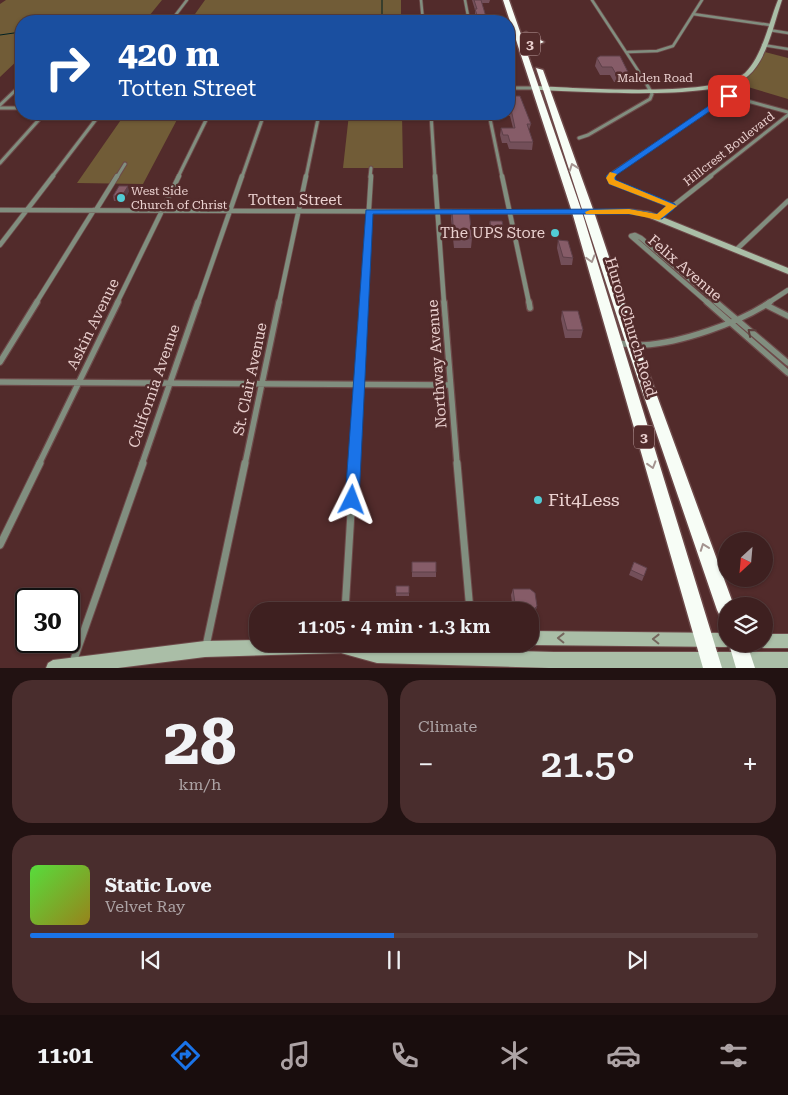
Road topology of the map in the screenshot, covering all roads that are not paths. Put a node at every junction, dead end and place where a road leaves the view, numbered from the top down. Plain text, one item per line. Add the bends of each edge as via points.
1 (187, 0) edge
2 (421, 0) edge
3 (465, 0) edge
4 (506, 0) edge
5 (513, 0) edge
6 (592, 0) edge
7 (702, 0) edge
8 (780, 0) edge
9 (694, 14) junction
10 (176, 15) edge
11 (422, 15) edge
12 (469, 15) edge
13 (511, 15) edge
14 (515, 25) edge
15 (770, 28) junction
16 (788, 33) edge
17 (526, 34) junction
18 (521, 42) junction
19 (763, 45) junction
20 (530, 46) junction
21 (788, 49) edge
22 (628, 52) junction
23 (536, 62) dead end
24 (515, 88) edge
25 (542, 88) junction
26 (650, 90) junction
27 (15, 91) edge
28 (0, 106) edge
29 (15, 107) edge
30 (788, 113) edge
31 (39, 120) edge
32 (95, 120) edge
33 (206, 120) edge
34 (262, 120) edge
35 (318, 120) edge
36 (431, 120) edge
37 (490, 120) edge
38 (579, 138) dead end
39 (0, 163) edge
40 (125, 164) dead end
41 (371, 168) dead end
42 (788, 201) edge
43 (672, 206) junction
44 (0, 210) edge
45 (27, 210) junction
46 (95, 210) junction
47 (162, 210) junction
48 (230, 211) junction
49 (298, 211) junction
50 (369, 212) junction
51 (438, 212) junction
52 (509, 212) junction
53 (583, 212) junction
54 (659, 217) junction
55 (0, 245) edge
56 (737, 250) junction
57 (788, 271) edge
58 (788, 290) edge
59 (766, 305) junction
60 (530, 308) dead end
61 (788, 316) edge
62 (737, 320) junction
63 (730, 323) junction
64 (616, 343) junction
65 (632, 344) junction
66 (0, 362) edge
67 (788, 363) edge
68 (788, 373) edge
69 (0, 382) edge
70 (79, 383) junction
71 (169, 383) junction
72 (262, 384) junction
73 (359, 384) junction
74 (450, 385) junction
75 (0, 545) edge
76 (721, 597) edge
77 (346, 602) edge
78 (469, 602) edge
79 (539, 638) edge
80 (704, 640) junction
81 (718, 640) edge
82 (773, 641) edge
83 (788, 641) edge
84 (249, 647) edge
85 (205, 649) junction
86 (370, 652) edge
87 (743, 657) edge
88 (788, 660) edge
89 (712, 664) edge
90 (71, 666) edge
91 (53, 668) edge

1 - 10 street
2 - 11 street
3 - 12 street
4 - 13 highway, Huron Church Road / 3
5 - 17 highway, 3
6 - 22 street
7 - 9 street
8 - 15 main road, Malden Road
9 - 15 street
9 - 22 street via 668,49
14 - 18 highway, Huron Church Road / 3
15 - 16 street
15 - 19 main road, Malden Road
17 - 20 highway, 3
17 - 20 highway via 541,42
18 - 20 highway
18 - 25 highway, Huron Church Road / 3
19 - 21 street
19 - 26 main road, Malden Road via 746,76 730,84 705,89
22 - 26 street
23 - 25 highway, Huron Church Road / 3
24 - 25 street, Malden Road
25 - 26 main road, Malden Road
25 - 53 highway, Huron Church Road / 3
26 - 38 street via 650,98
27 - 28 street
28 - 29 street
30 - 43 street, Hillcrest Boulevard
30 - 43 street via 729,96 610,176 612,182
31 - 39 street
32 - 45 street
33 - 47 street, Askin Avenue
34 - 48 street, California Avenue
35 - 49 street, St. Clair Avenue
36 - 51 street, Northway Avenue
37 - 52 street
40 - 46 street
41 - 50 street
42 - 56 street
43 - 54 street, Hillcrest Boulevard
44 - 45 street, Totten Street
45 - 46 street, Totten Street
45 - 55 street
46 - 47 street, Totten Street
46 - 66 street
47 - 48 street, Totten Street
47 - 70 street, Askin Avenue
48 - 49 street, Totten Street
48 - 71 street, California Avenue
49 - 50 street, Totten Street
49 - 72 street, St. Clair Avenue
50 - 51 street, Totten Street
50 - 73 street
51 - 52 street, Totten Street
51 - 74 street, Northway Avenue
52 - 53 street, Totten Street
52 - 60 street
53 - 54 main road via 629,211
53 -> 64 highway, Huron Church Road / 3
53 - 65 highway, Huron Church Road / 3
54 - 56 main road
56 - 57 main road
58 - 59 street
59 - 61 street
59 - 62 street
62 - 63 street
62 - 63 street, Felix Avenue via 641,238 630,236
67 -> 62 street, Felix Avenue
63 - 65 street via 667,342
63 - 68 street, Felix Avenue
64 - 65 street
64 -> 80 highway, Huron Church Road / 3
76 -> 65 highway, Huron Church Road / 3
69 - 70 street
70 - 71 street
70 - 75 street, Askin Avenue
71 - 72 street
71 - 90 street, California Avenue
72 - 73 street
72 - 85 street, St. Clair Avenue
73 - 74 street
73 - 77 street
74 - 78 street, Northway Avenue
80 -> 79 main road
80 - 81 main road
80 - 89 highway, Huron Church Road / 3
82 - 83 main road
84 - 85 main road
85 - 90 main road
86 - 89 main road
87 - 88 main road
87 - 89 main road
90 - 91 main road

